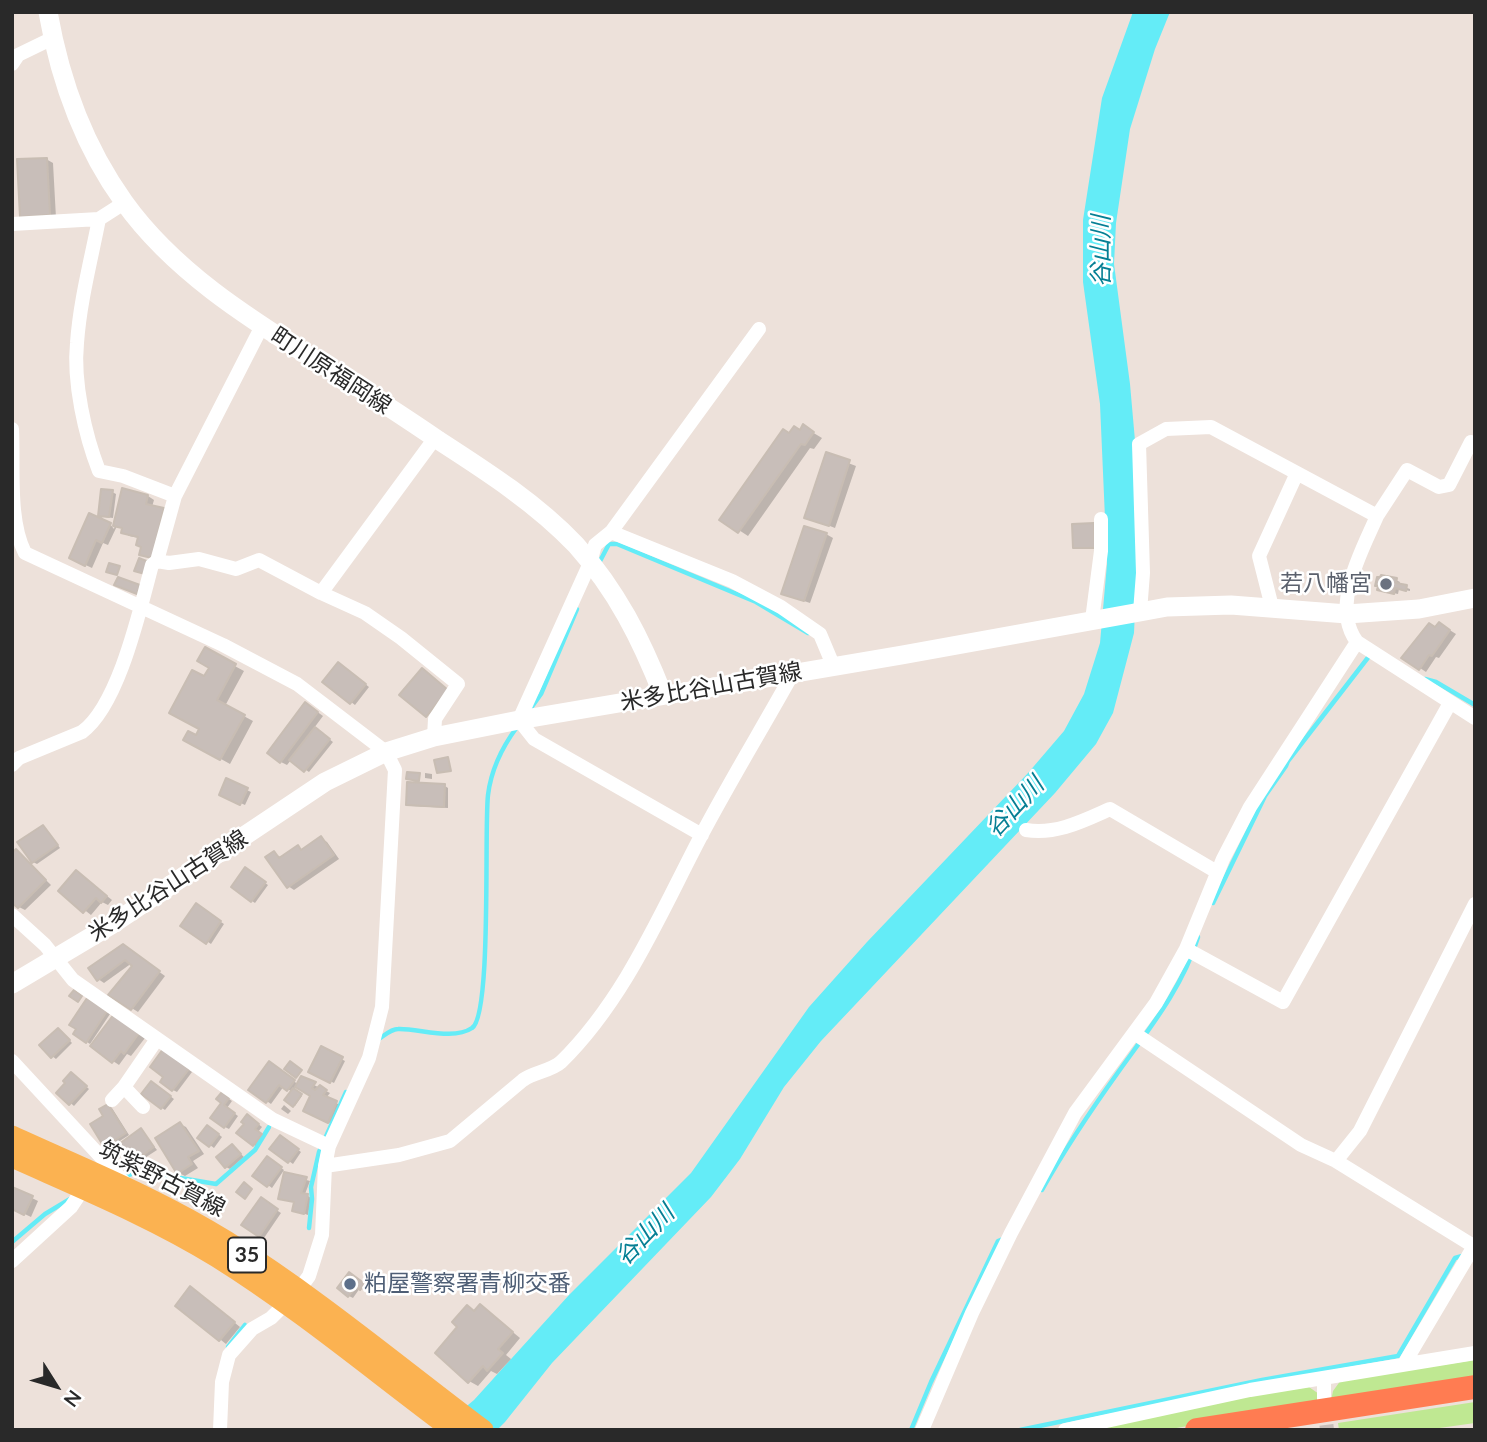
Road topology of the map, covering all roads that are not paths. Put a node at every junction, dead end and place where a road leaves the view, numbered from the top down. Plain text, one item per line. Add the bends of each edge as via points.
1 (48, 12) edge
2 (53, 38) junction
3 (12, 64) edge
4 (124, 203) junction
5 (99, 219) junction
6 (12, 224) edge
7 (262, 326) junction
8 (759, 329) dead end
9 (12, 429) edge
10 (435, 438) junction
11 (1471, 442) dead end
12 (1297, 473) junction
13 (175, 496) junction
14 (1377, 516) junction
15 (1101, 519) dead end
16 (611, 533) junction
17 (157, 561) junction
18 (590, 563) junction
19 (321, 593) junction
20 (1475, 598) edge
21 (140, 607) junction
22 (1272, 607) junction
23 (1138, 612) junction
24 (1347, 614) junction
25 (1092, 620) junction
26 (1357, 642) junction
27 (834, 665) junction
28 (793, 673) junction
29 (663, 695) junction
30 (1450, 703) junction
31 (1475, 718) edge
32 (519, 720) junction
33 (434, 737) junction
34 (386, 752) junction
35 (12, 765) edge
36 (1026, 830) dead end
37 (702, 835) junction
38 (1217, 872) junction
39 (1475, 904) edge
40 (12, 915) edge
41 (1186, 949) junction
42 (55, 959) junction
43 (12, 984) edge
44 (1134, 1033) junction
45 (157, 1039) junction
46 (12, 1061) edge
47 (124, 1087) junction
48 (112, 1100) dead end
49 (143, 1107) dead end
50 (12, 1136) edge
51 (329, 1146) junction
52 (12, 1157) edge
53 (1336, 1161) junction
54 (325, 1166) junction
55 (83, 1189) junction
56 (132, 1191) junction
57 (1474, 1247) edge
58 (12, 1261) edge
59 (293, 1298) junction
60 (1475, 1353) edge
61 (1404, 1364) junction
62 (1324, 1380) junction
63 (1475, 1387) edge
64 (1475, 1396) edge
65 (1324, 1399) tunnel mouth
66 (446, 1423) edge
67 (220, 1430) edge
68 (483, 1430) edge
69 (922, 1430) edge
70 (1066, 1430) edge
71 (1197, 1430) edge
72 (1246, 1430) edge

1 - 2 main road, 町川原福岡線
2 - 3 street via 18,55
2 - 4 main road, 町川原福岡線 via 75,115
4 - 5 street
4 - 7 main road, 町川原福岡線 via 174,258
5 - 6 street
5 - 13 street via 76,345 77,381 93,456 99,471
7 - 10 main road, 町川原福岡線
7 - 13 street
8 - 16 street
9 - 21 street via 15,511 25,553
10 - 18 main road, 町川原福岡線 via 545,516
10 - 19 street
11 - 14 street via 1449,485 1439,487 1407,470
12 - 14 street
12 - 22 street via 1259,556
12 - 23 street via 1211,427 1166,429 1139,444 1143,573
13 - 17 street
14 - 24 street via 1356,567
15 - 25 street
16 - 18 street via 595,545
16 - 27 street via 732,581 781,607 820,634
17 - 19 street via 199,559 236,569 259,560
17 - 21 street
18 - 29 main road, 町川原福岡線 via 626,612
18 - 32 street
19 - 33 street via 365,613 458,684 435,719
20 - 24 main road, 米多比谷山古賀線 via 1419,609
21 - 34 street via 297,684
21 - 35 street via 120,672 89,727
22 - 23 main road, 米多比谷山古賀線 via 1167,607
22 - 24 main road, 米多比谷山古賀線
23 - 25 main road, 米多比谷山古賀線
24 - 26 street via 1350,634
25 - 27 main road, 米多比谷山古賀線
26 - 30 street
26 - 38 street via 1251,807
27 - 28 main road, 米多比谷山古賀線
28 - 29 main road, 米多比谷山古賀線
28 - 37 street
29 - 32 main road, 米多比谷山古賀線
30 - 31 street
30 - 41 street via 1283,1002
32 - 33 main road, 米多比谷山古賀線
32 - 37 street via 534,739
33 - 34 main road, 米多比谷山古賀線
34 - 42 main road, 米多比谷山古賀線 via 325,782
34 - 51 street via 395,771 382,1007 369,1058
36 - 38 street via 1042,833 1063,828 1110,809
37 - 54 street via 659,922 604,1013 558,1065 531,1074 450,1141 399,1155
38 - 41 street
39 - 53 street via 1360,1131
40 - 42 street
41 - 44 street
42 - 43 main road, 米多比谷山古賀線
42 - 45 street via 73,979
44 - 53 street via 1301,1145
44 - 69 street via 1069,1125 972,1313
45 - 47 street
45 - 51 street via 272,1119
46 - 56 street
47 - 48 street
47 - 49 street
50 - 56 main road, 筑紫野古賀線 / 35
51 - 54 street
52 - 55 main road, 筑紫野古賀線 / 35
53 - 57 street
54 - 59 street via 322,1235 309,1276
55 - 58 street via 71,1207
55 - 59 main road, 筑紫野古賀線 / 35
56 - 59 main road, 筑紫野古賀線 / 35 via 226,1241
57 - 61 street
59 - 66 main road, 筑紫野古賀線 / 35
59 - 67 street via 252,1329 229,1355 222,1382
60 - 61 street
61 - 62 street
62 - 65 street
62 - 70 street via 1250,1390
63 - 71 highway
64 - 72 highway
66 - 68 main road, 筑紫野古賀線 / 35

